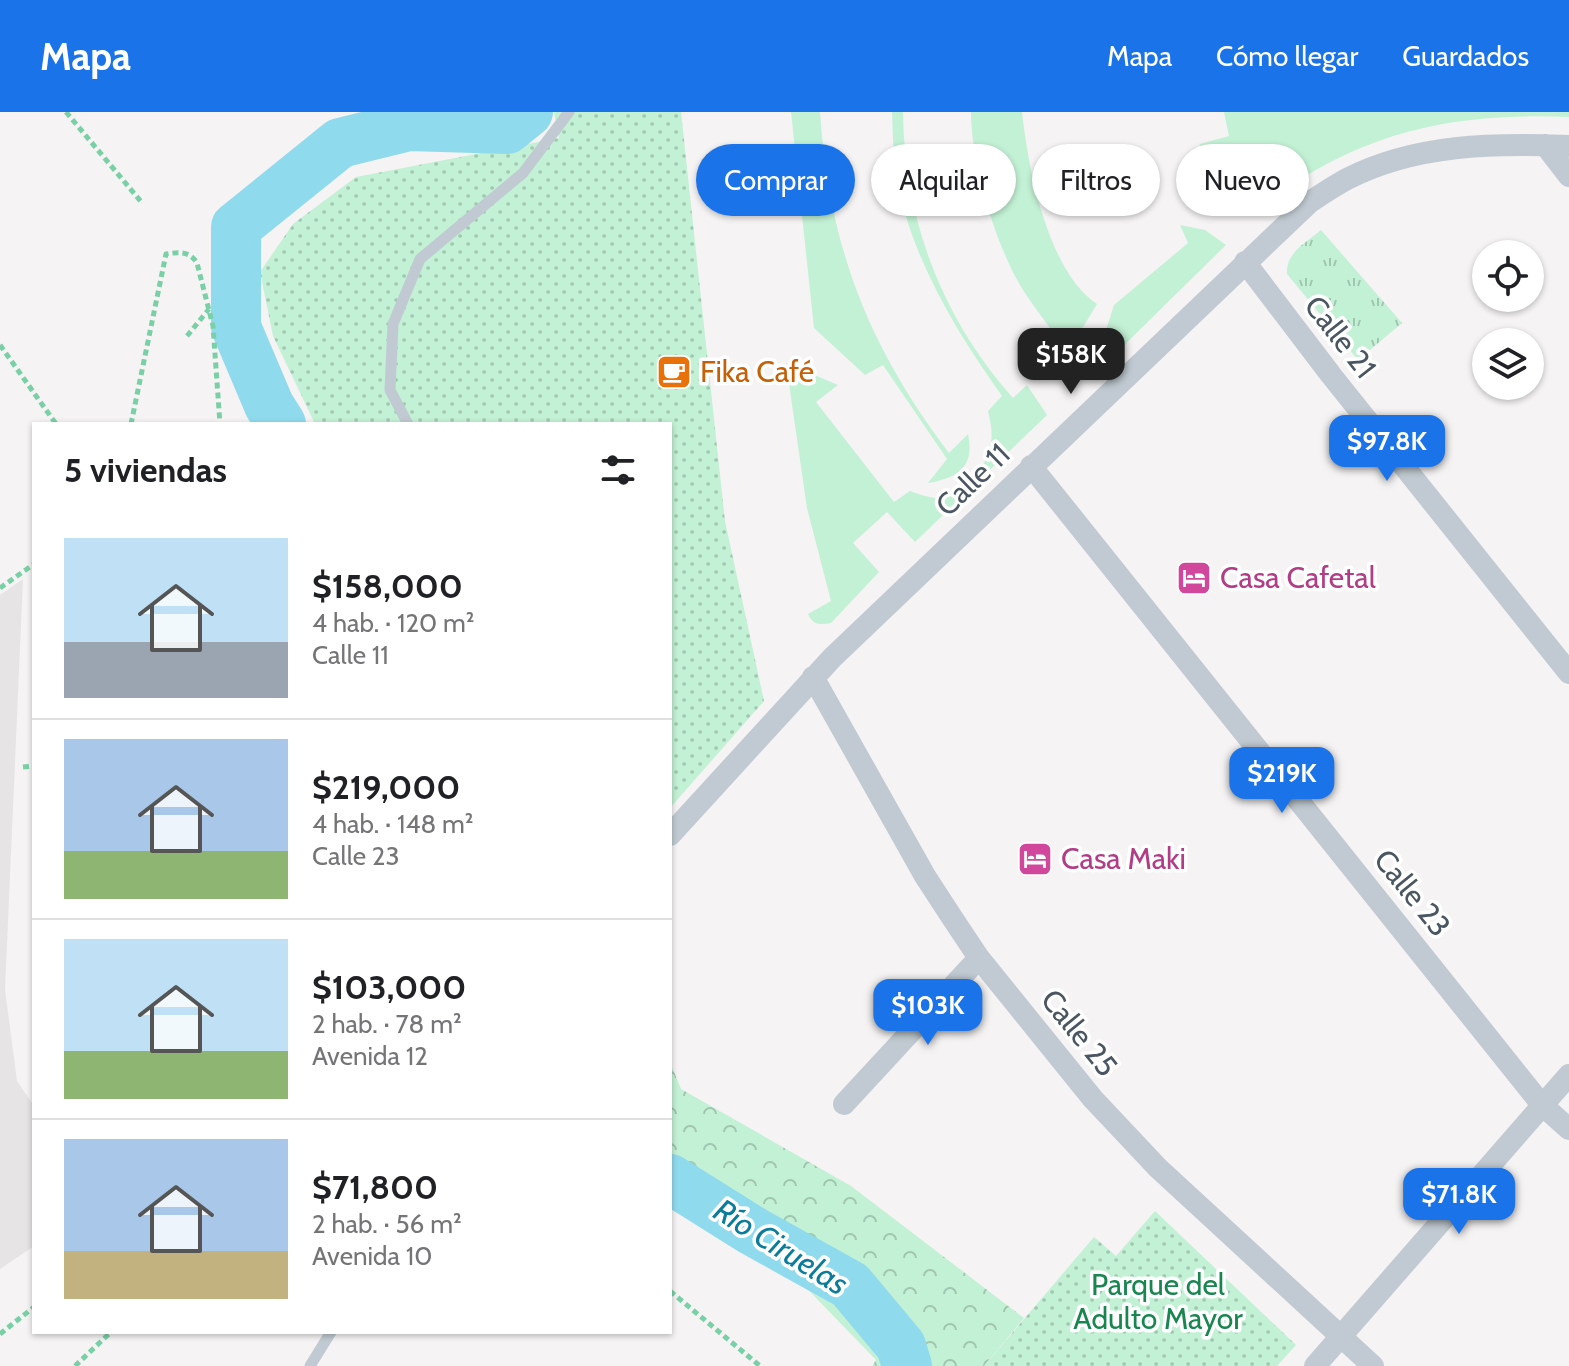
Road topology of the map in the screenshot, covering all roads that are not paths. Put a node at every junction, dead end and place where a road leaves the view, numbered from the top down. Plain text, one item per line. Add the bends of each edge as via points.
1 (569, 112) edge
2 (1545, 145) junction
3 (1569, 146) edge
4 (1569, 176) edge
5 (1245, 262) junction
6 (407, 422) edge
7 (1031, 466) junction
8 (1569, 673) edge
9 (813, 677) junction
10 (672, 833) edge
11 (979, 958) junction
12 (1569, 1075) edge
13 (844, 1104) dead end
14 (1542, 1105) junction
15 (1569, 1129) edge
16 (330, 1334) edge
17 (1342, 1337) junction
18 (310, 1366) edge
19 (1315, 1366) edge
20 (1373, 1366) edge

1 - 6 lane via 523,173 420,259 393,324 390,390
2 - 3 street, Calle 11
2 - 4 street
2 - 5 street, Calle 11 via 1442,149 1377,166 1310,202
5 - 7 street, Calle 11
5 - 8 street, Calle 21
7 - 9 street, Calle 11
7 - 14 street, Calle 23
9 - 10 street, Calle 11
9 - 11 street, Calle 25 via 925,876
11 - 13 street
11 - 17 street, Calle 25 via 1093,1099 1158,1168
12 - 14 street
14 - 15 street, Calle 23
14 - 17 street
16 - 18 lane
17 - 19 street
17 - 20 street, Calle 25

